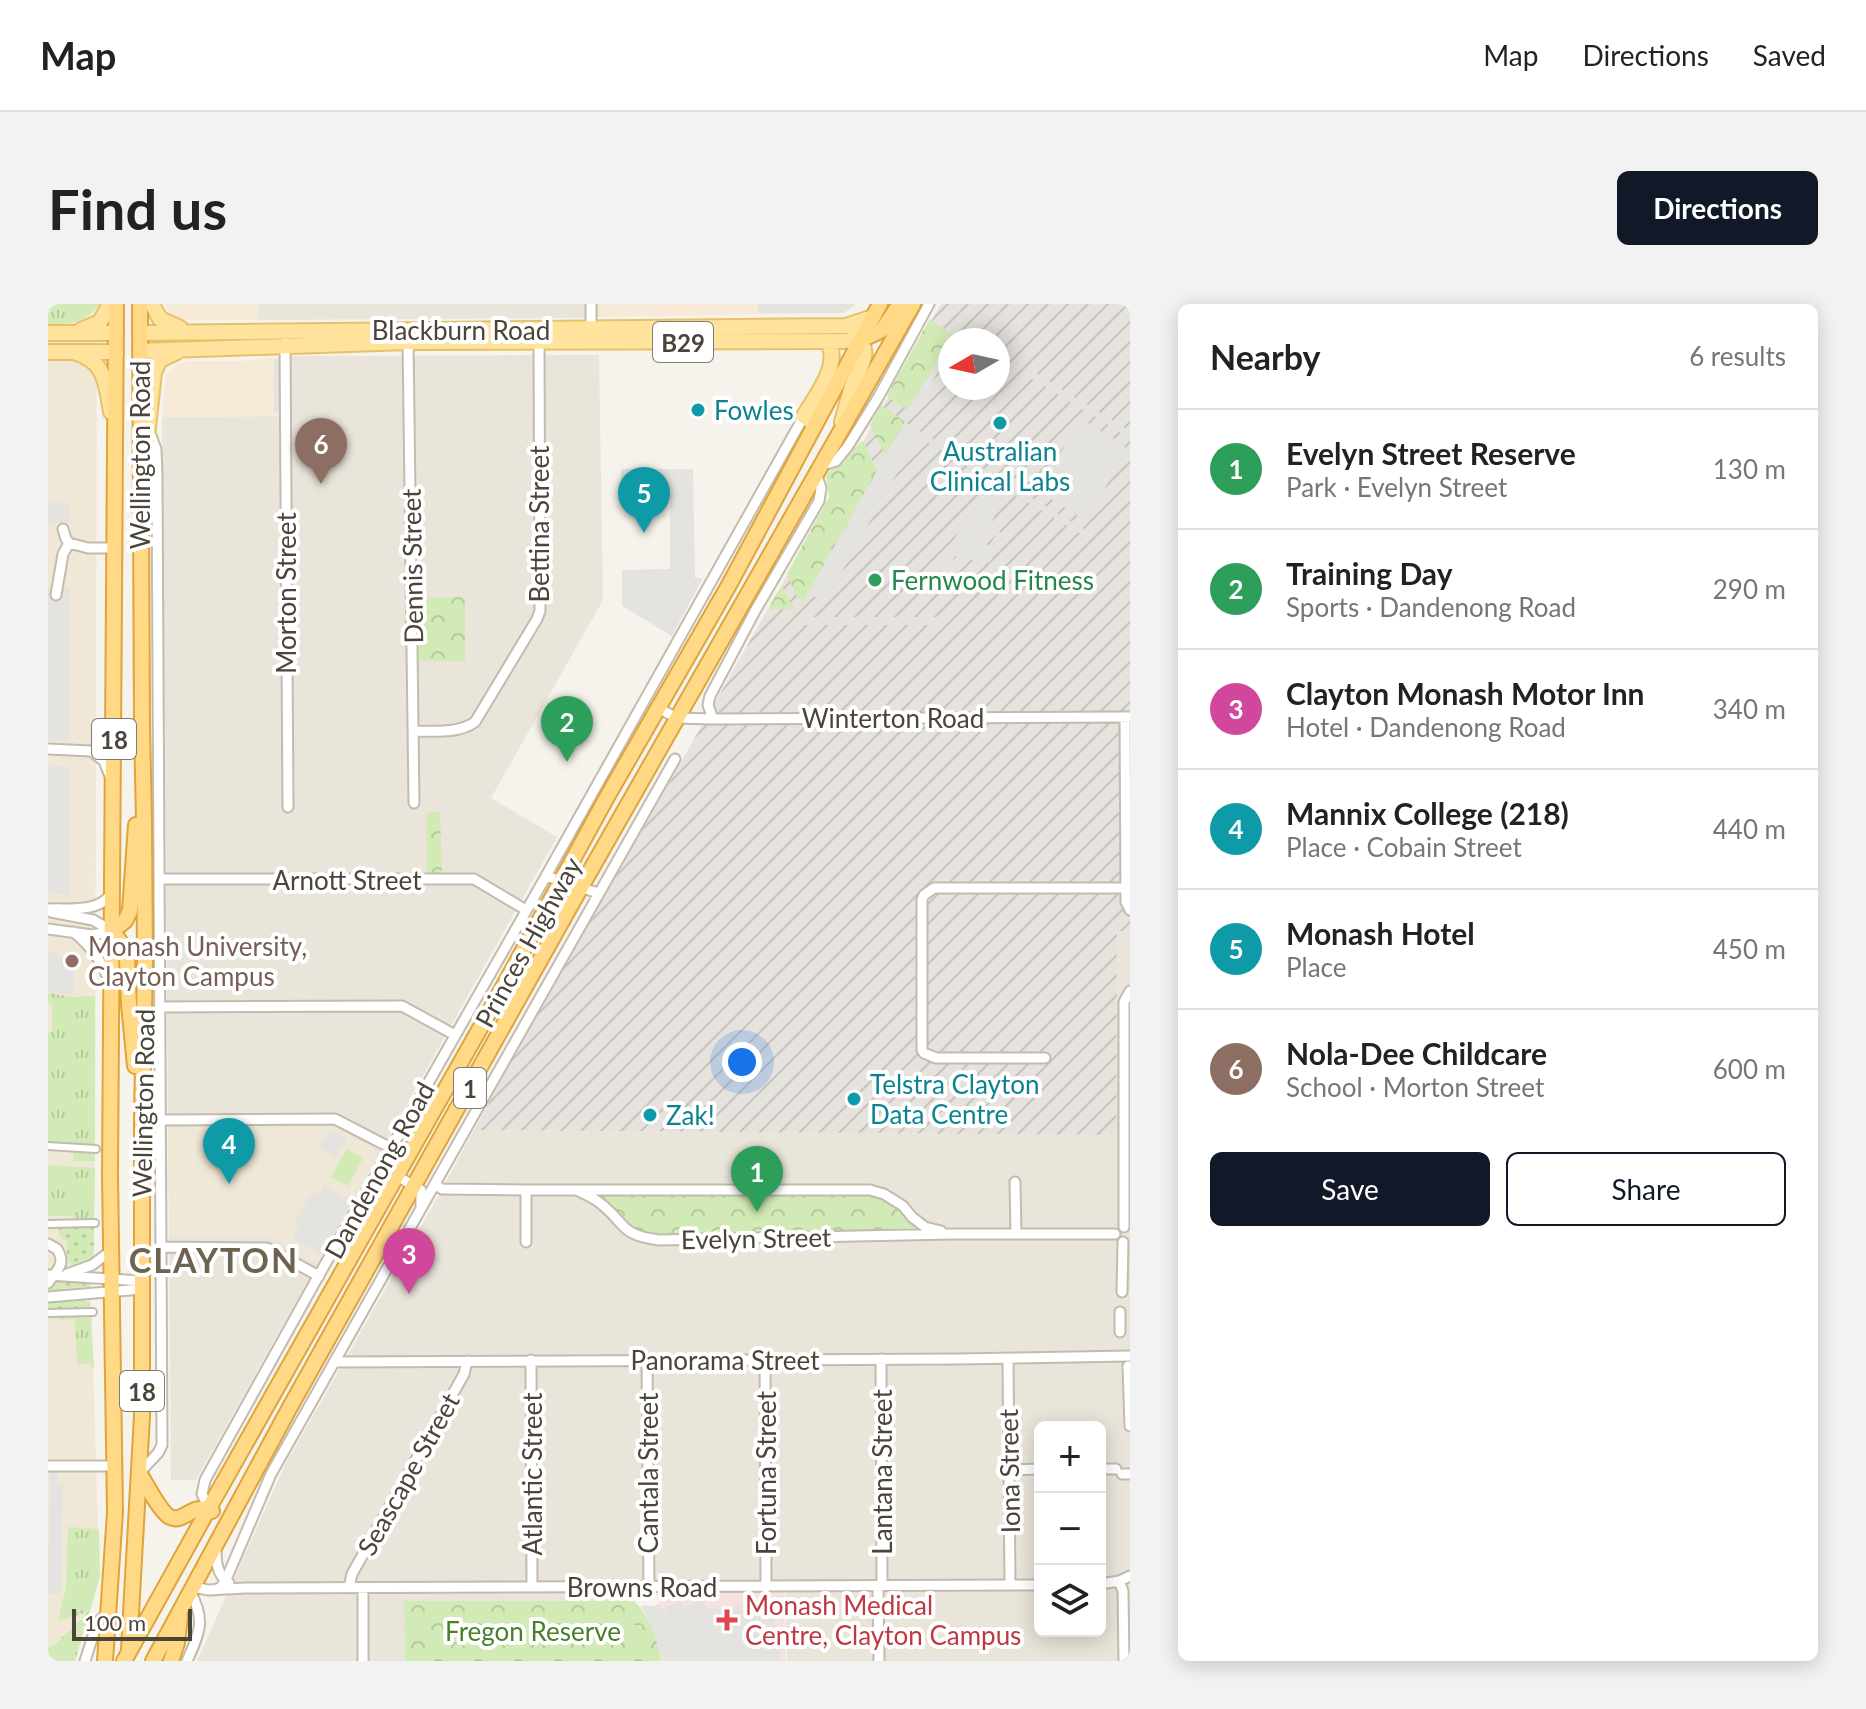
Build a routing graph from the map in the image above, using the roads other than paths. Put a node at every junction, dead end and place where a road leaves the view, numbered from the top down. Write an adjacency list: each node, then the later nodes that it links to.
1 (113, 304): 10 (main road); 11 (highway, Wellington Road / 18)
2 (591, 304): 14 (street)
3 (900, 304): 17 (highway)
4 (913, 304): 28 (highway, Princes Highway / 1)
5 (929, 304): 29 (street, Princes Highway)
6 (144, 305): 12 (highway, Wellington Road / 18); 13 (main road)
7 (877, 310): 8 (main road, Blackburn Road / B29); 17 (highway, Princes Highway / 1)
8 (846, 326): 14 (main road, Blackburn Road / B29); 17 (main road)
9 (48, 333): 10 (main road, Blackburn Road / B29)
10 (73, 333): 11 (main road, Blackburn Road / B29)
11 (116, 333): 12 (highway, Blackburn Road / B29); 24 (highway, Wellington Road / 18)
12 (140, 333): 13 (main road, Blackburn Road / B29); 21 (highway, Wellington Road / 18)
13 (193, 333): 16 (main road, Blackburn Road / B29)
14 (591, 335): 15 (main road, Blackburn Road / B29); 18 (main road, Blackburn Road / B29); 19 (main road, Blackburn Road / B29)
15 (408, 336): 16 (main road, Blackburn Road / B29); 19 (main road, Blackburn Road / B29); 46 (street, Dennis Street)
16 (285, 338): 20 (main road, Blackburn Road / B29); 56 (street, Morton Street)
17 (861, 340): 18 (main road, Blackburn Road / B29); 27 (highway, Princes Highway / 1); 28 (main road)
18 (828, 341): 27 (main road)
19 (539, 342): 46 (street, Bettina Street)
20 (181, 350): 21 (main road, Blackburn Road / B29); 26 (main road)
21 (140, 351): 24 (highway, Blackburn Road / B29); 26 (highway, Wellington Road / 18)
22 (48, 352): 23 (main road, Blackburn Road / B29)
23 (74, 352): 24 (main road, Blackburn Road / B29); 25 (main road)
24 (116, 352): 25 (highway, Wellington Road / 18)
25 (113, 411): 26 (highway); 34 (highway, Wellington Road / 18)
26 (145, 418): 45 (highway, Wellington Road / 18); 55 (street)
27 (809, 420): 35 (street, Dandenong Road); 36 (highway, Princes Highway / 1)
28 (840, 429): 29 (highway, Princes Highway / 1)
29 (818, 469): 31 (street, Princes Highway); 32 (highway, Princes Highway / 1)
30 (63, 529): 33 (street)
31 (803, 530): 32 (street); 39 (street, Princes Highway)
32 (777, 542): 38 (highway, Princes Highway / 1)
33 (69, 543): 34 (street); 37 (street)
34 (115, 548): 47 (highway, Wellington Road / 18)
35 (714, 575): 36 (street); 58 (street, Dandenong Road)
36 (729, 585): 38 (street); 41 (highway, Princes Highway / 1)
37 (56, 595)
38 (746, 596): 40 (highway, Princes Highway / 1)
39 (755, 611): 40 (street); 44 (street, Princes Highway)
40 (734, 618): 43 (highway, Princes Highway / 1)
41 (658, 708): 43 (street, Winterton Road); 60 (highway, Princes Highway / 1)
42 (1128, 717): 44 (street, Winterton Road); 63 (street)
43 (677, 718): 44 (street, Winterton Road); 51 (highway, Princes Highway / 1)
44 (713, 719)
45 (142, 725): 57 (highway, Wellington Road / 18); 69 (highway)
46 (414, 731): 53 (street, Dennis Street)
47 (114, 734): 49 (street); 52 (highway, Wellington Road / 18)
48 (48, 749): 49 (street)
49 (91, 751): 52 (street)
50 (675, 759): 54 (street)
51 (646, 776): 54 (street); 61 (highway, Princes Highway / 1)
52 (113, 788): 62 (highway, Wellington Road / 18)
53 (414, 803)
54 (649, 804): 64 (street)
55 (159, 805): 57 (street); 59 (street)
56 (288, 807)
57 (144, 822): 71 (highway, Wellington Road / 18)
58 (546, 876): 60 (street); 66 (street, Dandenong Road)
59 (160, 879): 66 (street, Arnott Street); 74 (street)
60 (562, 881): 61 (street); 85 (highway, Princes Highway / 1)
61 (581, 887): 64 (street); 77 (highway, Princes Highway / 1)
62 (113, 888): 65 (street); 69 (highway, Wellington Road / 18)
63 (1126, 888): 67 (street); 76 (street)
64 (598, 893): 81 (street)
65 (48, 910): 69 (street)
66 (526, 910): 75 (street, Dandenong Road)
67 (1130, 910)
68 (48, 929): 70 (street)
69 (112, 931): 70 (street); 72 (highway, Wellington Road / 18); 79 (highway)
70 (74, 932): 72 (street)
71 (145, 962): 74 (street); 79 (highway, Wellington Road / 18)
72 (113, 988): 100 (highway, Wellington Road / 18)
73 (1128, 993): 78 (street)
74 (161, 1002): 75 (street); 80 (street)
75 (455, 1035): 83 (street, Dandenong Road)
76 (1045, 1058)
77 (457, 1111): 81 (street, Dandenong Road); 87 (highway, Princes Highway / 1)
78 (1127, 1113): 96 (street)
79 (142, 1115): 104 (highway, Wellington Road / 18)
80 (161, 1120): 83 (street); 99 (street)
81 (462, 1137): 88 (street)
82 (48, 1146): 84 (street)
83 (391, 1148): 101 (street, Dandenong Road)
84 (96, 1149)
85 (397, 1176): 87 (street, Dandenong Road); 127 (highway, Princes Highway / 1)
86 (1015, 1182): 95 (street)
87 (415, 1185): 91 (street, Dandenong Road); 120 (highway, Princes Highway / 1)
88 (436, 1185): 89 (street, Evelyn Street); 91 (street)
89 (526, 1190): 90 (street, Evelyn Street); 97 (street)
90 (577, 1190): 94 (street, Evelyn Street); 94 (street, Evelyn Street)
91 (420, 1212): 118 (street)
92 (95, 1223): 93 (street)
93 (48, 1224)
94 (952, 1234): 95 (street, Evelyn Street)
95 (1016, 1234): 96 (street, Evelyn Street)
96 (1124, 1235): 105 (street)
97 (526, 1242)
98 (48, 1244): 102 (street)
99 (161, 1247): 101 (street); 126 (street)
100 (111, 1251): 102 (street); 103 (highway, Wellington Road / 18)
101 (319, 1276): 127 (street, Dandenong Road)
102 (53, 1277): 103 (street)
103 (110, 1285): 104 (street); 106 (street); 123 (highway, Wellington Road / 18)
104 (142, 1285): 126 (highway, Wellington Road / 18)
105 (1122, 1292)
106 (48, 1297)
107 (93, 1312): 108 (street)
108 (48, 1313)
109 (1123, 1317): 110 (street)
110 (1120, 1332)
111 (1008, 1358): 112 (street, Panorama Street); 117 (street, Panorama Street); 125 (street, Iona Street)
112 (881, 1359): 115 (street, Panorama Street); 136 (street, Lantana Street)
113 (531, 1360): 114 (street, Panorama Street); 116 (street, Panorama Street); 138 (street, Atlantic Street)
114 (647, 1360): 115 (street, Panorama Street); 139 (street, Cantala Street)
115 (765, 1360): 140 (street, Fortuna Street)
116 (467, 1361): 118 (street, Panorama Street); 137 (street, Seascape Street)
117 (1129, 1361): 121 (street)
118 (334, 1362): 119 (street)
119 (314, 1397): 120 (street); 131 (street)
120 (290, 1407): 128 (highway, Princes Highway / 1)
121 (1130, 1426)
122 (48, 1466): 123 (street)
123 (114, 1466): 145 (highway, Wellington Road / 18)
124 (1034, 1469): 125 (street)
125 (1009, 1470): 134 (street, Iona Street)
126 (140, 1473): 127 (highway); 148 (highway, Wellington Road / 18)
127 (209, 1508): 128 (highway); 148 (highway, Princes Highway / 1)
128 (227, 1520): 129 (highway, Princes Highway / 1)
129 (216, 1543): 131 (street); 143 (highway, Princes Highway / 1)
130 (1130, 1576): 132 (street)
131 (226, 1580): 141 (street, Browns Road); 144 (street)
132 (1119, 1581): 133 (street); 157 (street)
133 (1106, 1583)
134 (1010, 1585): 135 (street, Browns Road); 136 (street, Browns Road)
135 (1034, 1585)
136 (880, 1586): 140 (street, Browns Road); 156 (street, Lantana Street)
137 (349, 1587): 141 (street, Browns Road); 142 (street, Browns Road)
138 (532, 1587): 139 (street, Browns Road); 142 (street, Browns Road)
139 (649, 1587): 140 (street, Browns Road)
140 (766, 1587)
141 (245, 1588): 144 (street, Browns Road)
142 (363, 1588): 155 (street)
143 (192, 1590): 144 (street, Browns Road); 146 (highway, 1); 154 (street)
144 (214, 1590)
145 (109, 1611): 147 (highway, Wellington Road / 18); 149 (street)
146 (180, 1613): 152 (highway, 1); 153 (highway)
147 (107, 1632): 150 (highway); 151 (highway, Wellington Road / 18)
148 (127, 1658)
149 (85, 1661)
150 (98, 1661)
151 (105, 1661)
152 (153, 1661)
153 (171, 1661)
154 (187, 1661)
155 (363, 1661)
156 (879, 1661)
157 (1124, 1661)

